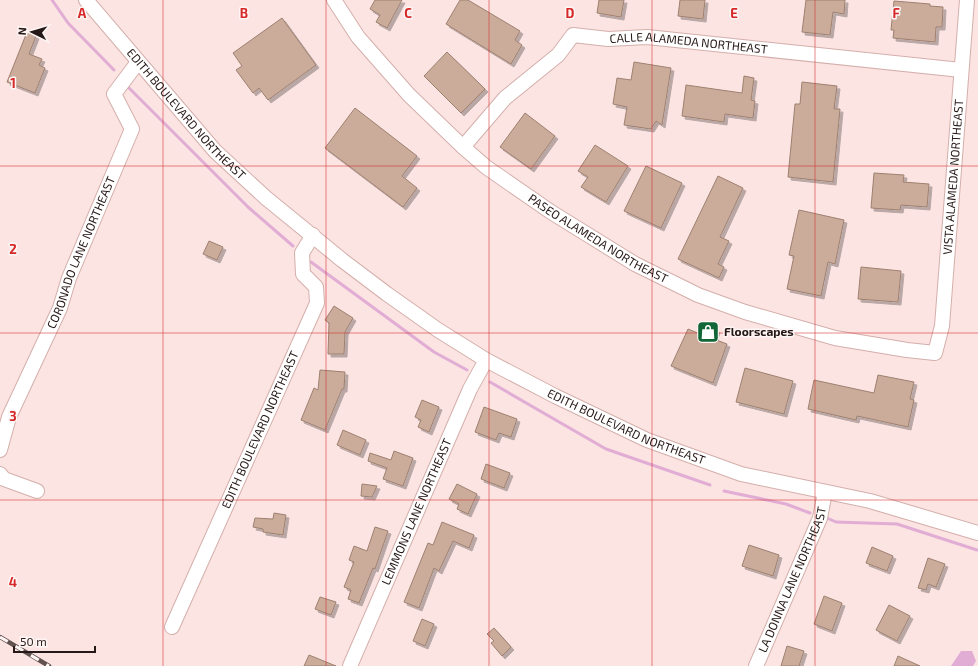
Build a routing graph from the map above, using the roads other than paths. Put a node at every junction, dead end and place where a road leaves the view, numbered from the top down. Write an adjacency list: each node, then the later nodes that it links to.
1 (86, 0): 4 (street, EDITH BOULEVARD NORTHEAST)
2 (334, 0): 6 (street, PASEO ALAMEDA NORTHEAST)
3 (967, 0): 5 (street, VISTA ALAMEDA NORTHEAST)
4 (138, 62): 7 (street, EDITH BOULEVARD NORTHEAST); 10 (street, CORONADO LANE NORTHEAST)
5 (961, 70): 6 (street, CALLE ALAMEDA NORTHEAST); 8 (street, VISTA ALAMEDA NORTHEAST)
6 (463, 147): 8 (street, PASEO ALAMEDA NORTHEAST)
7 (313, 235): 9 (street, EDITH BOULEVARD NORTHEAST); 15 (street, EDITH BOULEVARD NORTHEAST)
8 (935, 353)
9 (486, 360): 13 (street, EDITH BOULEVARD NORTHEAST); 16 (street, LEMMONS LANE NORTHEAST)
10 (0, 450)
11 (0, 474): 12 (street)
12 (37, 491)
13 (825, 492): 14 (street, EDITH BOULEVARD NORTHEAST); 17 (street, LA DONNA LANE NORTHEAST)
14 (978, 533)
15 (172, 627)
16 (350, 666)
17 (756, 666)

